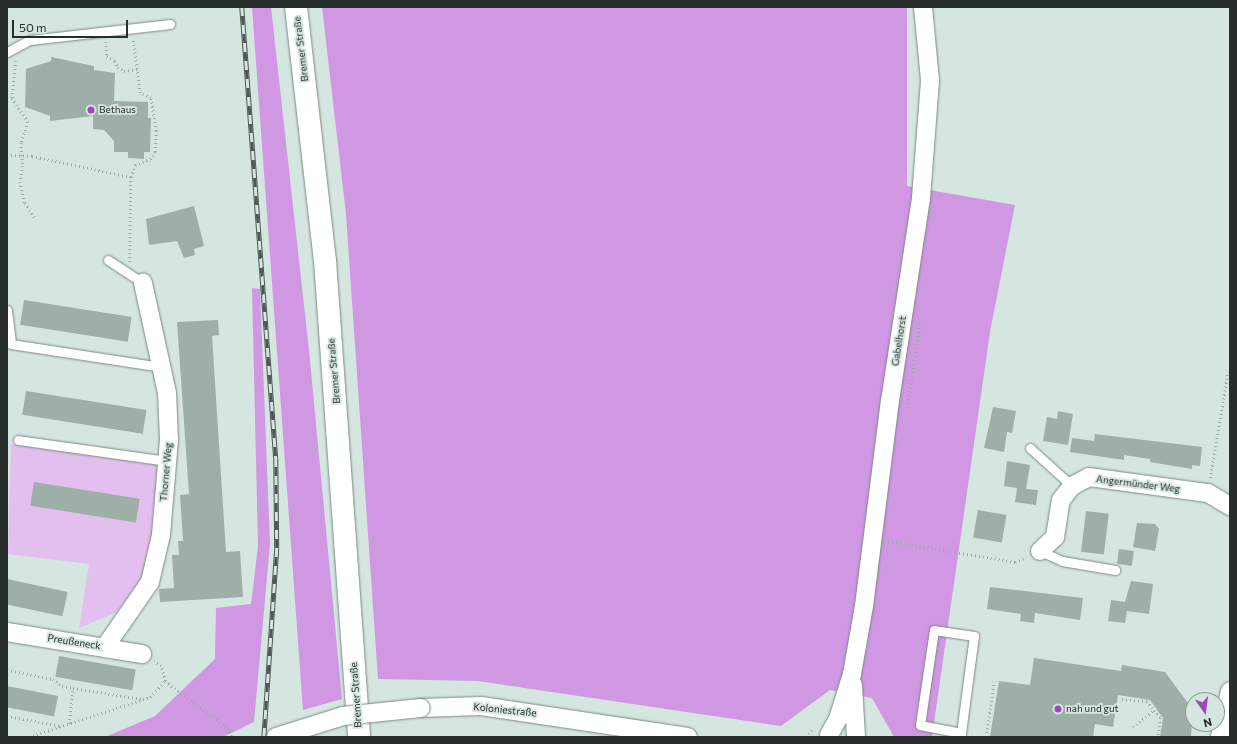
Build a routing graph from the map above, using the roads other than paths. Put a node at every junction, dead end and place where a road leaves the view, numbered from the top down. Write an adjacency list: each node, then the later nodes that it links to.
1 (296, 7): 24 (main road, Bremer Straße)
2 (923, 7): 19 (street, Gabelhorst)
3 (170, 24): 4 (lane)
4 (9, 56)
5 (108, 260): 6 (lane)
6 (136, 280): 8 (street, Thorner Weg)
7 (7, 310): 8 (lane)
8 (162, 367): 11 (street, Thorner Weg)
9 (18, 440): 11 (lane)
10 (1030, 448): 12 (lane)
11 (167, 461): 17 (street, Thorner Weg)
12 (1072, 486): 13 (street, Angermünder Weg); 14 (street, Angermünder Weg)
13 (1230, 506)
14 (1040, 551): 15 (lane)
15 (1115, 570)
16 (7, 632): 17 (street, Preußeneck)
17 (105, 647): 18 (street, Preußeneck)
18 (142, 654)
19 (852, 674): 22 (street, Gabelhorst); 27 (street, Gabelhorst)
20 (1230, 691): 28 (street)
21 (960, 735): 21 (lane)
22 (828, 736): 26 (street)
23 (276, 737): 25 (street, Koloniestraße, bridge)
24 (359, 737)
25 (688, 737)
26 (852, 737)
27 (856, 737)
28 (1220, 737)

